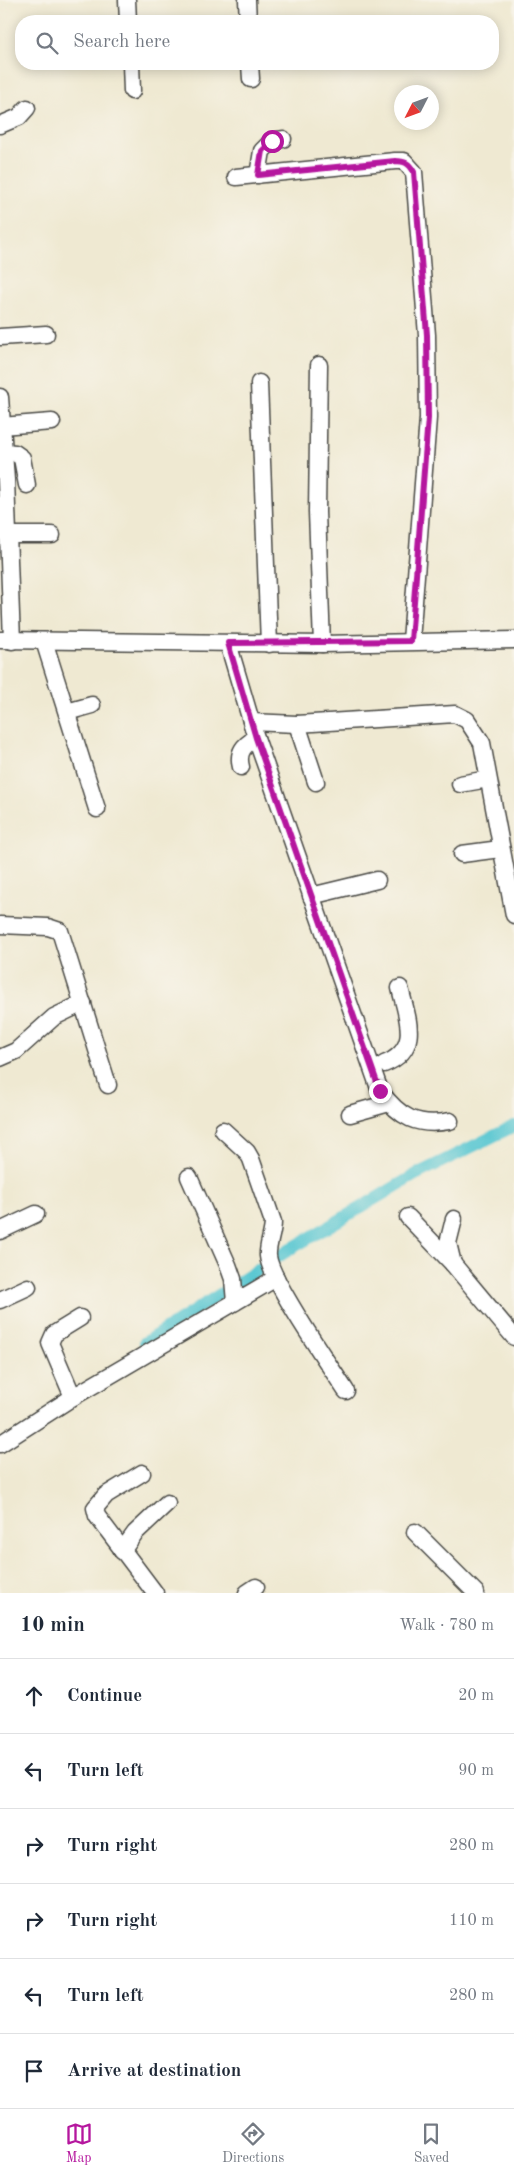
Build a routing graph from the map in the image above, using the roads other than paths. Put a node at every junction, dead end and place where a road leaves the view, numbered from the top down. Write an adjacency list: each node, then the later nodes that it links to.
1 (127, 0): 4 (street)
2 (134, 0): 5 (street)
3 (247, 0): 6 (street)
4 (128, 15)
5 (135, 15)
6 (248, 15)
7 (131, 70): 8 (street)
8 (132, 91)
9 (27, 108): 10 (street)
10 (0, 125)
11 (283, 140): 12 (street)
12 (258, 175): 13 (street); 29 (street)
13 (236, 177)
14 (46, 334): 15 (street)
15 (0, 337)
16 (319, 365): 32 (street)
17 (259, 383): 31 (street)
18 (0, 397): 20 (street)
19 (52, 422): 20 (street)
20 (1, 426): 21 (street)
21 (4, 452): 22 (street); 23 (street)
22 (3, 480): 24 (street)
23 (27, 485)
24 (4, 531): 25 (street); 26 (street)
25 (52, 535)
26 (6, 640): 28 (street)
27 (514, 640): 29 (street)
28 (44, 641): 30 (street); 34 (street)
29 (411, 641): 32 (street)
30 (228, 643): 31 (street); 36 (street)
31 (269, 644): 32 (street)
32 (322, 644)
33 (92, 705): 34 (street)
34 (67, 712): 41 (street)
35 (298, 724): 36 (street); 38 (street); 39 (street)
36 (254, 730): 37 (street); 45 (street)
37 (241, 767)
38 (488, 779): 40 (street); 42 (street)
39 (316, 782)
40 (460, 784)
41 (97, 808)
42 (500, 849): 43 (street); 46 (street)
43 (462, 854)
44 (377, 880): 45 (street)
45 (311, 896): 51 (street)
46 (514, 915)
47 (0, 925): 49 (street)
48 (400, 988): 51 (street)
49 (83, 1003): 50 (street); 52 (street)
50 (0, 1058)
51 (378, 1065): 53 (street)
52 (108, 1085)
53 (389, 1103): 54 (street); 55 (street)
54 (350, 1114)
55 (450, 1121)
56 (223, 1130): 63 (street)
57 (189, 1177): 65 (street)
58 (36, 1214): 61 (street)
59 (408, 1217): 62 (street)
60 (454, 1219): 62 (street)
61 (1, 1227)
62 (453, 1264): 67 (street)
63 (272, 1268): 65 (street); 70 (street)
64 (28, 1287): 66 (street)
65 (235, 1299): 71 (street)
66 (0, 1300)
67 (508, 1317): 69 (street)
68 (80, 1318): 71 (street)
69 (514, 1337)
70 (346, 1391)
71 (74, 1397): 72 (street)
72 (0, 1444)
73 (142, 1472): 76 (street)
74 (167, 1503): 76 (street)
75 (415, 1532): 78 (street)
76 (122, 1551): 77 (street)
77 (155, 1593)
78 (476, 1593)

